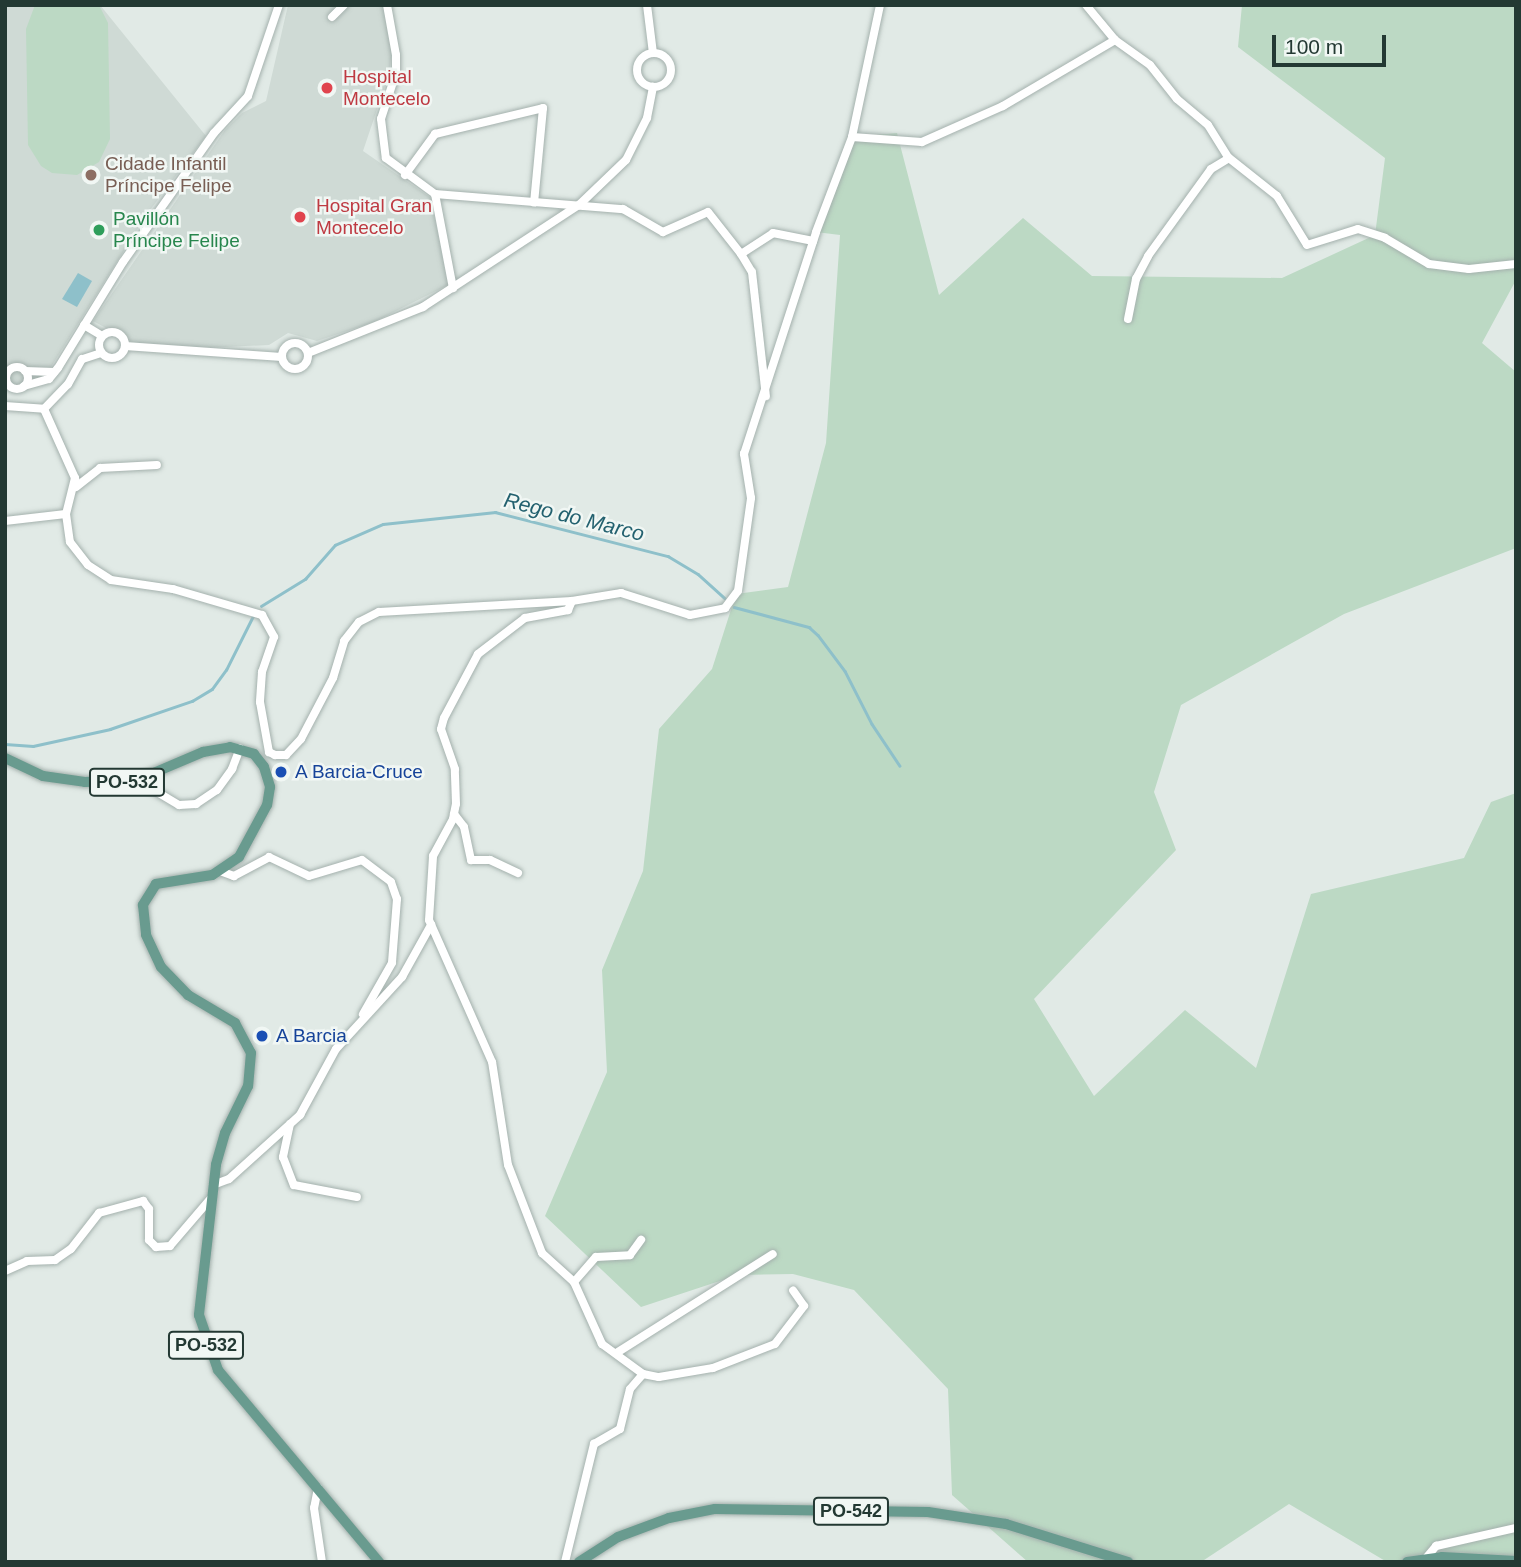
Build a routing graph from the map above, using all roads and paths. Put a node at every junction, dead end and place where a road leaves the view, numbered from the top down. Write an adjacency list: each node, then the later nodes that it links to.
1 (279, 5): 22 (street)
2 (344, 5): 7 (street)
3 (387, 5): 13 (street)
4 (647, 5): 9 (street)
5 (880, 5): 11 (street)
6 (1086, 5): 8 (street)
7 (332, 17)
8 (1115, 40): 11 (street); 12 (street)
9 (653, 53): 10 (street); 10 (street)
10 (653, 87): 16 (street)
11 (852, 136): 17 (street)
12 (1229, 158): 19 (street); 21 (street)
13 (405, 175): 14 (street); 15 (street)
14 (435, 194): 15 (street); 20 (street)
15 (534, 202): 16 (street)
16 (579, 205): 18 (street); 20 (street)
17 (813, 241): 18 (street); 35 (street)
18 (741, 254): 35 (street)
19 (1516, 264)
20 (453, 288): 25 (street)
21 (1128, 319)
22 (84, 325): 23 (street); 28 (street)
23 (103, 336): 24 (street); 26 (street)
24 (125, 346): 26 (street); 27 (street)
25 (308, 352): 27 (street); 27 (street)
26 (96, 354): 28 (street); 30 (street)
27 (282, 357)
28 (58, 367): 29 (street); 30 (street); 32 (street)
29 (25, 371): 31 (street); 32 (street)
30 (70, 377): 37 (street)
31 (6, 379): 33 (street)
32 (24, 386): 33 (street)
33 (14, 389): 34 (street)
34 (5, 395)
35 (765, 396): 42 (street)
36 (5, 406): 37 (street)
37 (44, 409): 39 (street)
38 (157, 466): 39 (street)
39 (76, 486): 40 (street)
40 (66, 514): 41 (street); 42 (street)
41 (5, 520)
42 (572, 601): 46 (street)
43 (240, 748): 45 (main road, PO-532); 45 (street); 47 (main road)
44 (5, 758): 45 (main road, PO-532)
45 (137, 780)
46 (454, 814): 48 (street); 49 (street)
47 (220, 871): 50 (street); 52 (main road, PO-532)
48 (518, 873)
49 (431, 925): 50 (street); 58 (street)
50 (363, 1018): 51 (street)
51 (290, 1123): 52 (street); 54 (street)
52 (213, 1185): 53 (main road, PO-532)
53 (212, 1197): 57 (street); 62 (main road, PO-532)
54 (357, 1197)
55 (641, 1240): 58 (street)
56 (773, 1254): 60 (street)
57 (5, 1271)
58 (575, 1283): 60 (street)
59 (793, 1290): 61 (street)
60 (618, 1352): 61 (street)
61 (643, 1374): 68 (street)
62 (318, 1488): 66 (street); 67 (main road, PO-532)
63 (1516, 1528): 64 (street)
64 (1426, 1558): 65 (main road); 71 (main road)
65 (1516, 1561)
66 (322, 1562)
67 (379, 1562)
68 (565, 1562)
69 (579, 1562): 70 (main road, PO-542)
70 (1128, 1562)
71 (1407, 1562)

